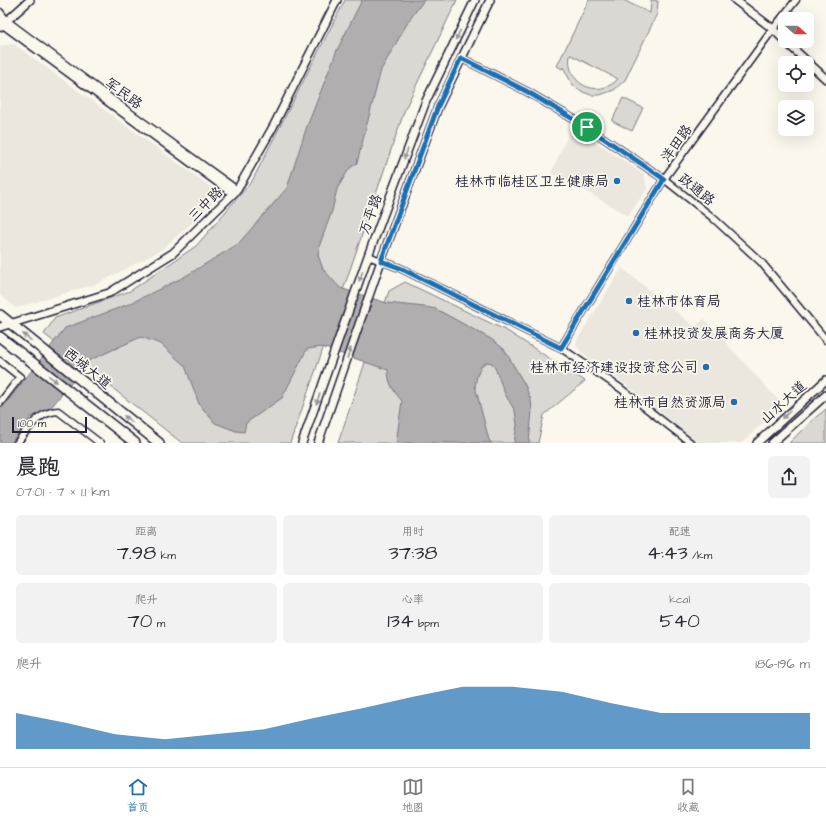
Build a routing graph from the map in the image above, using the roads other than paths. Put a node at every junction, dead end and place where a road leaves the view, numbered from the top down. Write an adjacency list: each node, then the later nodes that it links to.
1 (30, 0): 8 (main road)
2 (337, 0): 15 (main road, 三中路)
3 (475, 0): 16 (main road, 万平路, one-way to 16)
4 (490, 0): 12 (main road, 万平路)
5 (735, 0): 9 (main road)
6 (796, 0): 9 (street, 洋田路)
7 (0, 12): 8 (street, 军民路)
8 (3, 23): 15 (street, 军民路)
9 (773, 29): 10 (main road); 14 (street, 洋田路)
10 (778, 34)
11 (793, 48): 13 (main road)
12 (461, 58): 14 (street, 政通路); 17 (main road, 万平路)
13 (826, 79)
14 (664, 179): 22 (street, 政通路); 23 (street, 洋田路)
15 (235, 192): 19 (main road, 三中路)
16 (368, 256): 17 (street); 32 (main road, 万平路, one-way to 32)
17 (381, 261): 23 (street); 33 (main road, 万平路, one-way to 17)
18 (0, 315): 19 (highway, 西城大道)
19 (10, 323): 20 (main road, 三中路); 31 (highway, 西城大道, one-way to 19)
20 (0, 327)
21 (0, 338): 30 (highway, one-way to 30)
22 (826, 340)
23 (561, 348): 34 (street)
24 (0, 361): 27 (street)
25 (826, 380): 35 (main road, 山水大道, one-way to 35)
26 (826, 395): 36 (main road, 山水大道)
27 (0, 403)
28 (17, 443): 29 (street)
29 (100, 443)
30 (135, 443)
31 (159, 443)
32 (302, 443)
33 (318, 443)
34 (691, 443)
35 (757, 443)
36 (772, 443)

